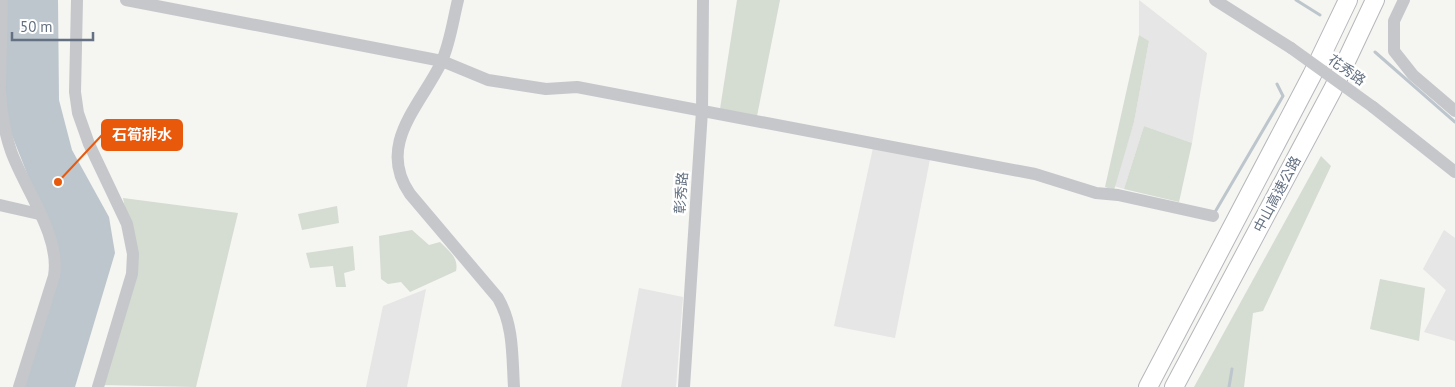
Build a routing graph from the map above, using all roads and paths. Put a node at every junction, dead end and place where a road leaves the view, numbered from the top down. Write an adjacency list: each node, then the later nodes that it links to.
1 (2, 0): 11 (street)
2 (77, 0): 20 (street)
3 (126, 0): 10 (street)
4 (458, 0): 10 (street)
5 (703, 0): 13 (street, 彰秀路)
6 (1215, 0): 15 (street, 花秀路, bridge)
7 (1348, 0): 23 (highway, 中山高速公路)
8 (1375, 0): 24 (highway, 中山高速公路)
9 (1404, 0): 14 (street)
10 (442, 62): 13 (street); 21 (street)
11 (0, 85)
12 (0, 90): 17 (street)
13 (702, 111): 18 (street); 22 (street, 彰秀路)
14 (1455, 111)
15 (1455, 172)
16 (0, 205): 17 (street)
17 (39, 214): 19 (street)
18 (1213, 216)
19 (19, 387)
20 (98, 387)
21 (514, 387)
22 (684, 387)
23 (1148, 387)
24 (1174, 387)

